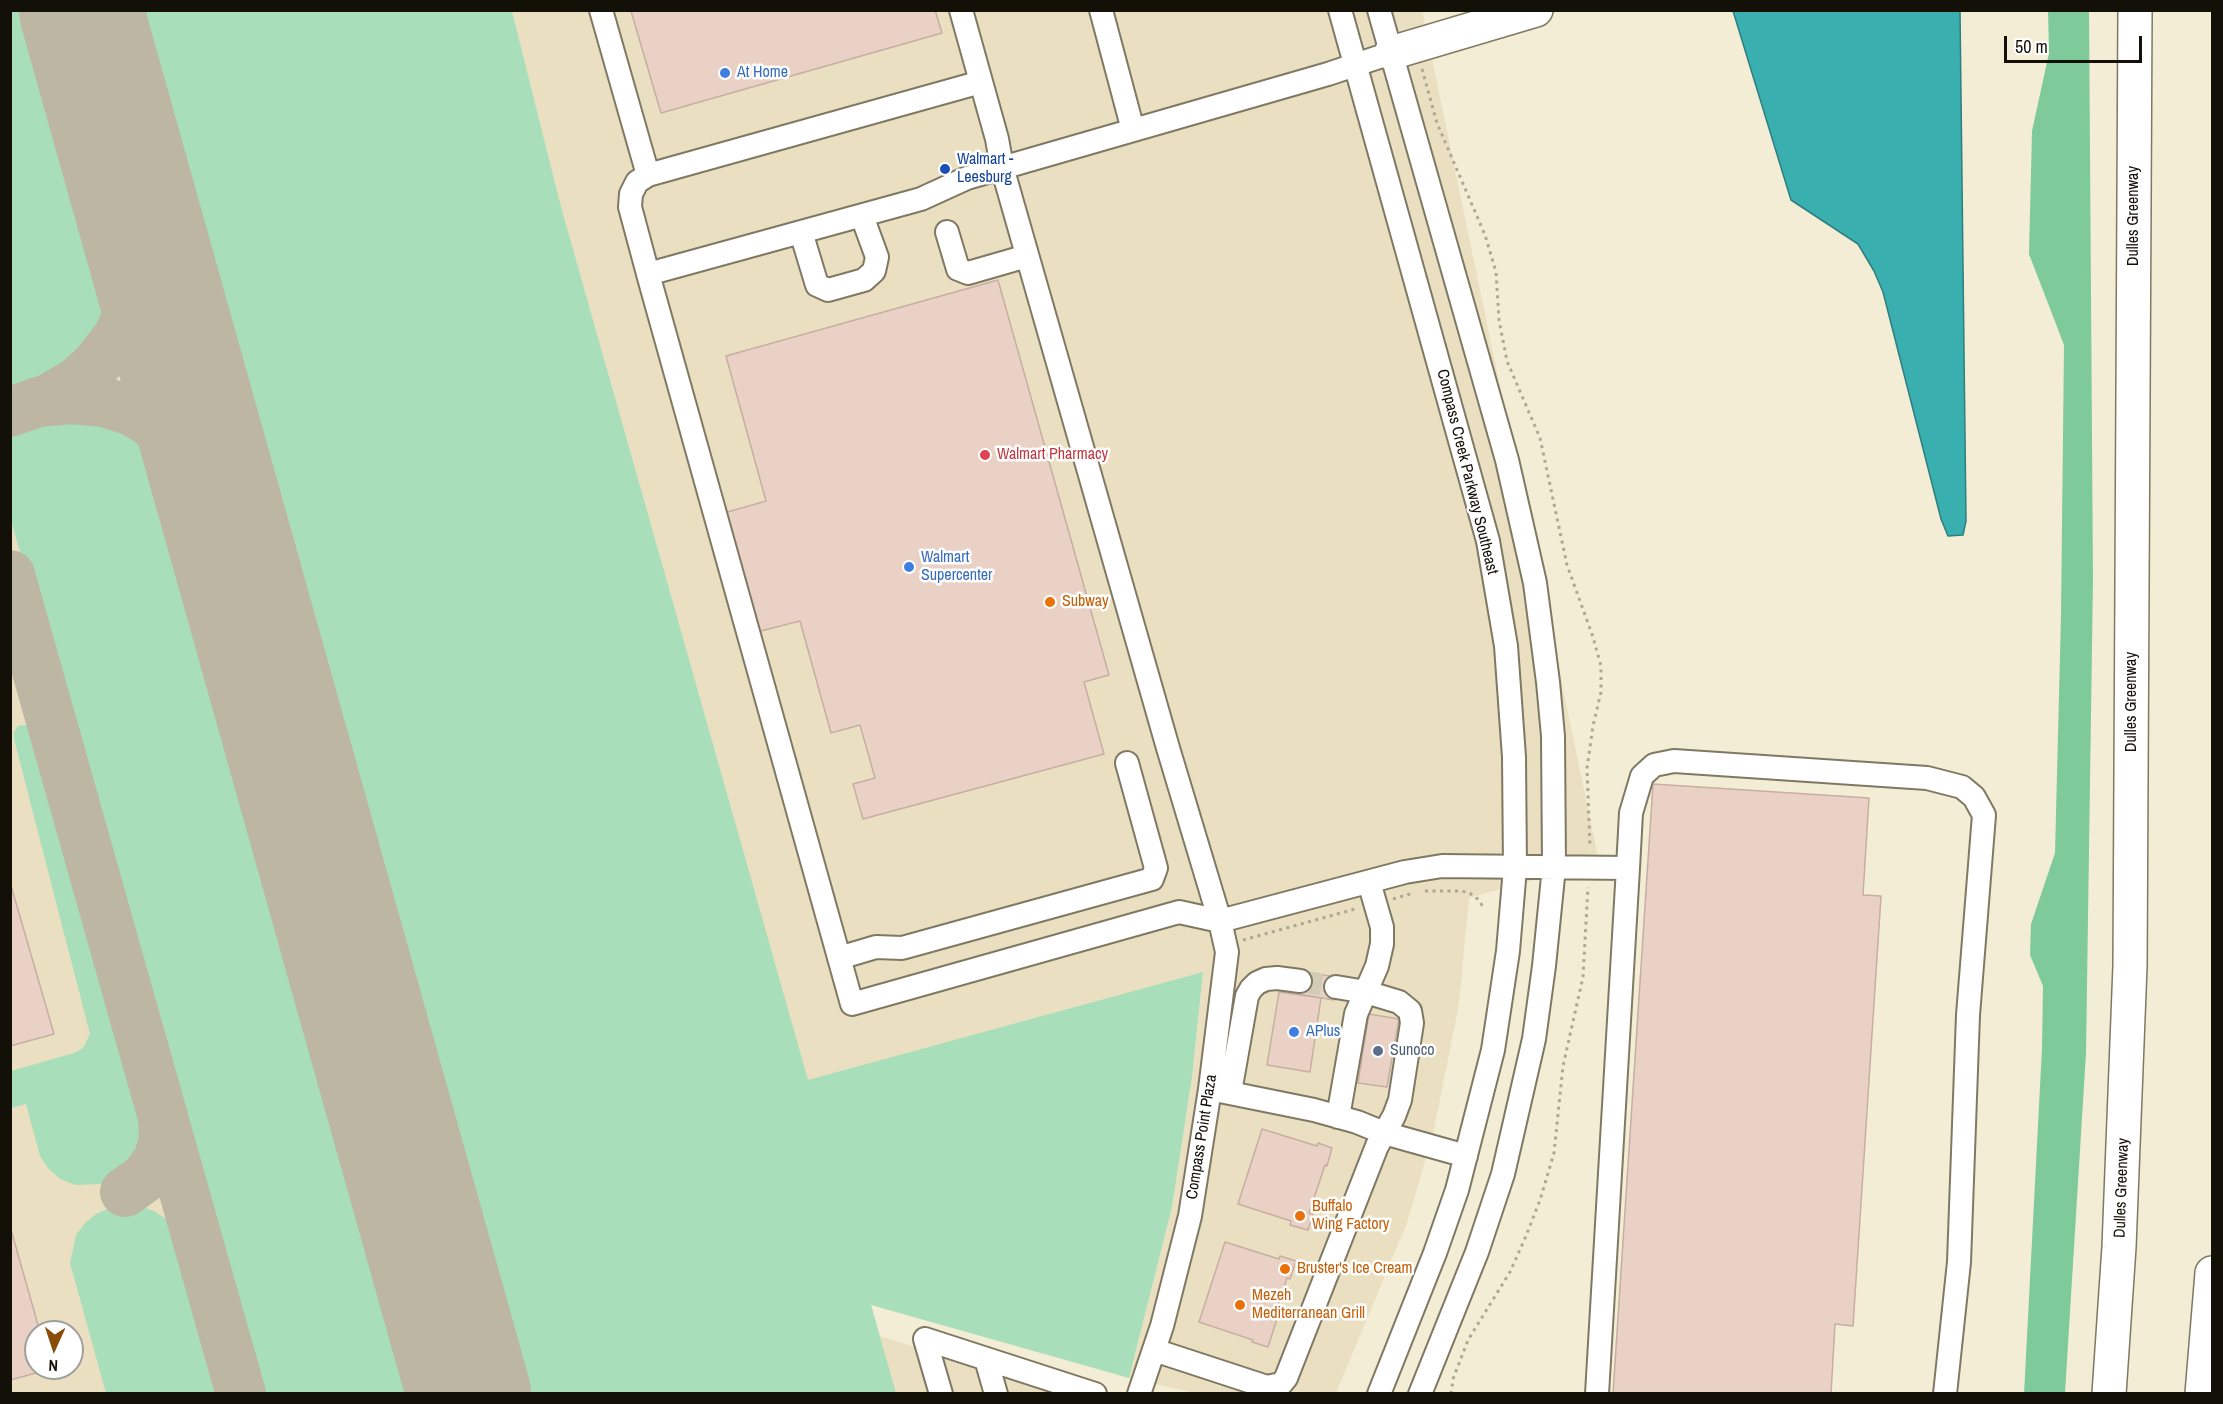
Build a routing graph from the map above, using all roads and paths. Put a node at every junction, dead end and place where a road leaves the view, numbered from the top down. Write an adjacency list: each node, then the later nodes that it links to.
1 (601, 10): 13 (street)
2 (961, 10): 10 (street, Compass Point Plaza)
3 (1101, 10): 11 (street)
4 (1340, 10): 9 (street, Compass Creek Parkway Southeast)
5 (1379, 10): 8 (street)
6 (1536, 10): 8 (highway)
7 (2135, 10): 48 (highway, Dulles Greenway)
8 (1391, 54): 9 (street); 19 (street)
9 (1355, 66): 11 (street); 20 (street, Compass Creek Parkway Southeast)
10 (981, 82): 12 (street, Compass Point Plaza); 13 (street)
11 (1133, 129): 12 (street)
12 (1002, 167): 14 (street); 17 (street, Compass Point Plaza)
13 (648, 175): 18 (street)
14 (862, 216): 15 (street); 15 (street)
15 (801, 232): 18 (street)
16 (947, 232): 17 (street)
17 (1027, 256): 27 (street, Compass Point Plaza)
18 (648, 274): 29 (street)
19 (1507, 460): 20 (street); 22 (street)
20 (1469, 470): 23 (street, Compass Creek Parkway Southeast)
21 (1127, 764): 29 (street)
22 (1554, 867): 23 (street); 24 (street); 45 (street)
23 (1515, 868): 25 (street); 36 (street, Compass Creek Parkway Southeast)
24 (1628, 868): 46 (street); 47 (street)
25 (1373, 892): 26 (path); 27 (street); 28 (path); 32 (street)
26 (1482, 907)
27 (1220, 921): 28 (street, Compass Point Plaza); 29 (street)
28 (1226, 943): 33 (street, Compass Point Plaza)
29 (839, 958)
30 (1300, 981): 33 (street)
31 (1336, 987): 32 (street)
32 (1366, 992): 34 (street); 35 (street)
33 (1220, 1090): 34 (street); 38 (street, Compass Point Plaza)
34 (1338, 1117): 35 (street)
35 (1384, 1133): 36 (street); 38 (street)
36 (1466, 1156): 44 (street, Compass Creek Parkway Southeast)
37 (2212, 1273): 49 (highway)
38 (1154, 1350): 43 (street, Compass Point Plaza)
39 (986, 1359): 40 (street); 41 (street); 42 (street)
40 (941, 1394)
41 (996, 1394)
42 (1095, 1394)
43 (1139, 1394)
44 (1378, 1394)
45 (1420, 1394)
46 (1597, 1394)
47 (1945, 1394)
48 (2109, 1394)
49 (2202, 1394)

